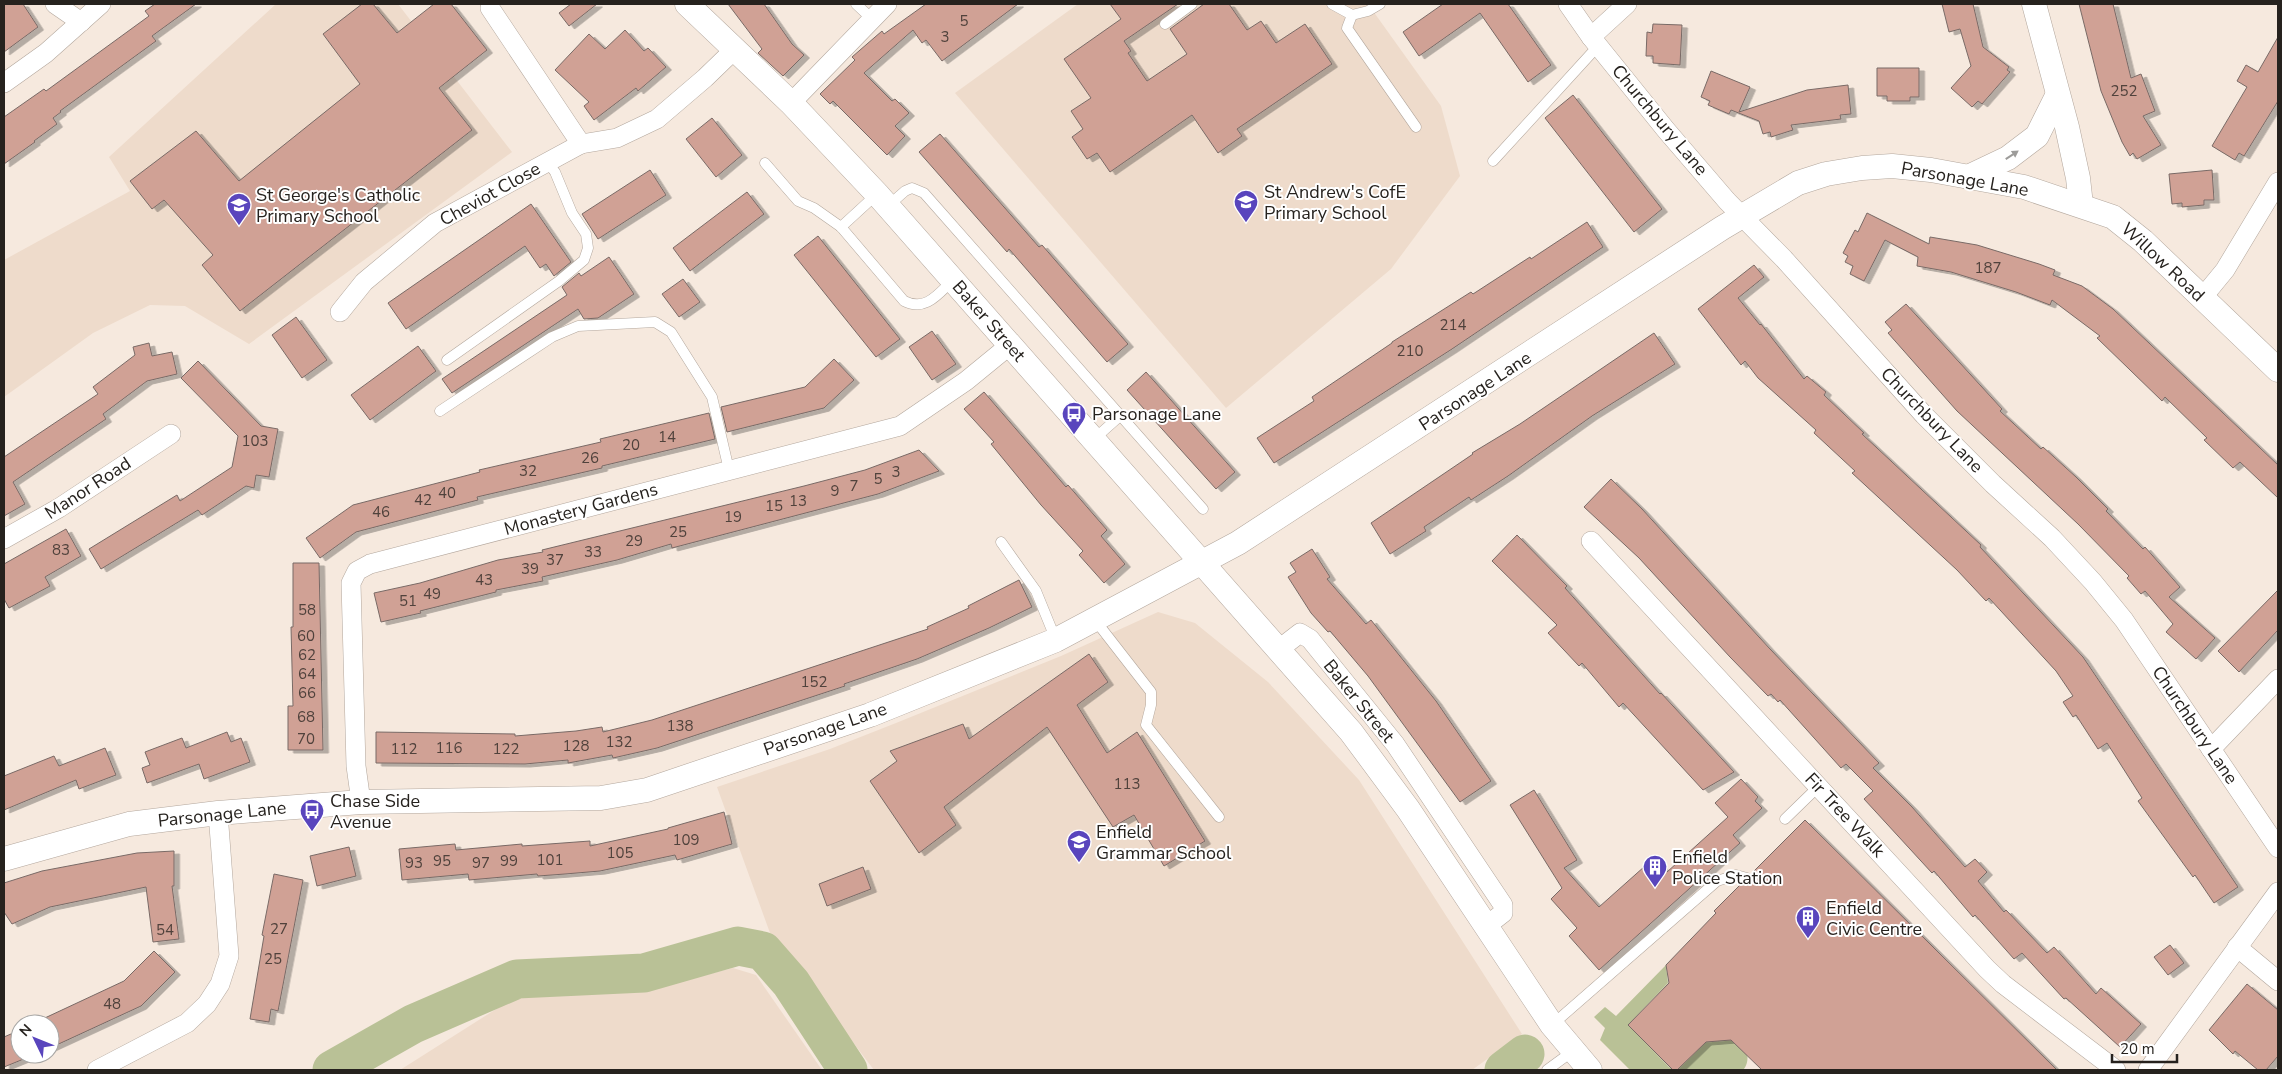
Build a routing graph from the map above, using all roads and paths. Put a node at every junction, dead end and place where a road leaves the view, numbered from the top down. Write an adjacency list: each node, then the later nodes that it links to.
1 (54, 4): 15 (street)
2 (101, 4): 15 (street)
3 (687, 4): 18 (street, Baker Street)
4 (856, 4): 14 (lane)
5 (887, 4): 14 (street)
6 (1192, 4): 16 (lane)
7 (1332, 4): 13 (lane)
8 (1380, 4): 13 (lane)
9 (1568, 4): 17 (street, Churchbury Lane)
10 (1627, 4): 17 (street)
11 (2034, 4): 20 (street)
12 (490, 8): 23 (street)
13 (1352, 14): 22 (lane)
14 (872, 19): 21 (street)
15 (81, 22): 19 (street)
16 (1165, 24)
17 (1595, 41): 24 (lane); 31 (street, Churchbury Lane)
18 (734, 49): 21 (street, Baker Street); 23 (street, Cheviot Close)
19 (4, 83)
20 (2057, 96): 27 (street, one-way to 20); 30 (street)
21 (791, 103): 29 (street, Baker Street)
22 (1416, 127)
23 (581, 144): 25 (street, Cheviot Close)
24 (1492, 161)
25 (547, 162): 35 (street, Cheviot Close); 37 (lane)
26 (765, 163): 32 (lane)
27 (1968, 177): 30 (street, Parsonage Lane); 31 (street, Parsonage Lane)
28 (2278, 182): 34 (street)
29 (882, 200): 32 (lane); 33 (street, Baker Street); 40 (lane)
30 (2080, 205): 34 (street, Willow Road)
31 (1742, 216): 48 (street, Parsonage Lane); 53 (street, Churchbury Lane)
32 (841, 227): 33 (lane)
33 (953, 280): 36 (street, Baker Street)
34 (2202, 298): 38 (street, Willow Road)
35 (340, 312)
36 (1010, 345): 42 (street, Baker Street); 43 (street, Monastery Gardens)
37 (447, 360)
38 (2278, 370)
39 (440, 411): 43 (lane)
40 (1120, 416): 42 (lane); 44 (lane)
41 (170, 434): 45 (street, Manor Road)
42 (1093, 440): 48 (street, Baker Street)
43 (729, 470): 56 (street, Monastery Gardens)
44 (1203, 510)
45 (4, 539)
46 (1591, 541): 54 (street, Fir Tree Walk)
47 (1001, 542): 50 (lane)
48 (1201, 563): 49 (street, Parsonage Lane); 51 (street, Baker Street)
49 (1095, 620): 50 (street, Parsonage Lane); 59 (lane)
50 (1056, 640): 56 (street, Parsonage Lane)
51 (1278, 650): 55 (street, Baker Street); 57 (street, Baker Street)
52 (2278, 679): 53 (street)
53 (2211, 749): 61 (street, Churchbury Lane)
54 (1818, 786): 60 (lane); 75 (street, Fir Tree Walk)
55 (1430, 795): 57 (street); 65 (street, Baker Street)
56 (361, 802): 58 (street, Parsonage Lane)
57 (1408, 809): 65 (street, Baker Street)
58 (218, 813): 62 (street, Parsonage Lane); 69 (street)
59 (1219, 816)
60 (1785, 819)
61 (2278, 848)
62 (4, 859)
63 (1747, 878): 68 (lane)
64 (2278, 892): 66 (street)
65 (1485, 927): 68 (street, Baker Street)
66 (2237, 947): 67 (street); 76 (street)
67 (2278, 981)
68 (1552, 1025): 70 (street, Baker Street)
69 (136, 1051): 71 (street); 72 (street)
70 (1574, 1061): 73 (lane); 74 (street, Baker Street)
71 (97, 1070)
72 (134, 1070)
73 (1547, 1070)
74 (1590, 1070)
75 (2116, 1070)
76 (2148, 1070)

